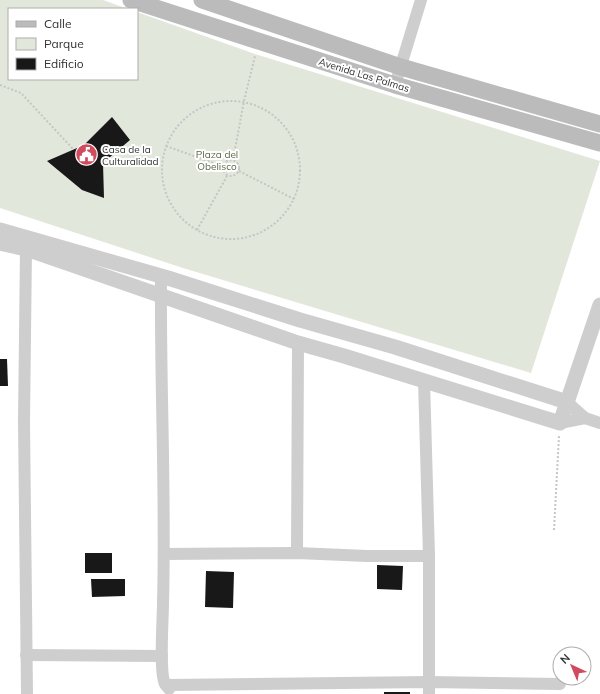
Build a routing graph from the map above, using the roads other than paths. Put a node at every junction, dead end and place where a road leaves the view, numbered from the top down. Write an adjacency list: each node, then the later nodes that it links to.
1 (131, 0): 4 (main road, Avenida Las Palmas)
2 (202, 0): 5 (main road, Avenida Las Palmas)
3 (421, 0): 5 (street)
4 (160, 4): 6 (main road, Avenida Las Palmas)
5 (401, 67): 6 (street); 7 (main road, Avenida Las Palmas)
6 (395, 85): 8 (main road, Avenida Las Palmas)
7 (600, 124)
8 (600, 144)
9 (0, 230): 12 (street)
10 (0, 243): 11 (street)
11 (26, 249): 13 (street); 24 (street)
12 (161, 276): 13 (street); 17 (street)
13 (161, 295): 15 (street); 22 (street)
14 (600, 305): 17 (street)
15 (298, 343): 16 (street); 21 (street)
16 (424, 380): 19 (street); 23 (street)
17 (567, 402): 18 (street); 19 (street)
18 (584, 418): 19 (street); 20 (street)
19 (560, 423)
20 (600, 423)
21 (297, 553): 22 (street); 23 (street)
22 (164, 554): 25 (street)
23 (429, 556): 27 (street)
24 (26, 655): 25 (street); 28 (street)
25 (162, 656): 27 (street)
26 (552, 684): 27 (street)
27 (429, 688)
28 (27, 694)

